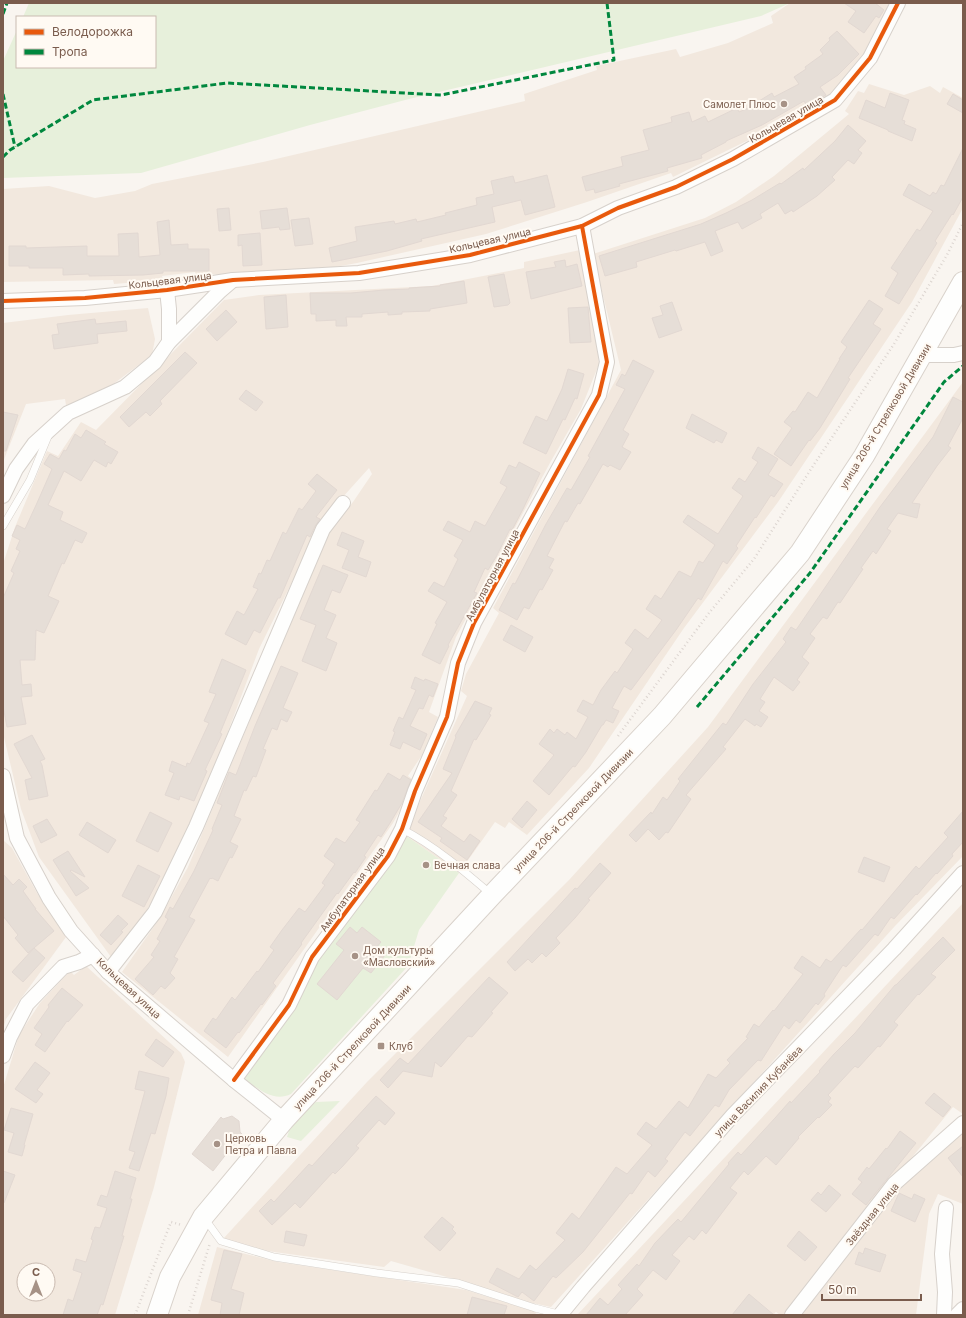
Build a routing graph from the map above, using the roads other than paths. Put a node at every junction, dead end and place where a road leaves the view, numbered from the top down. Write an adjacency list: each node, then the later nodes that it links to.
1 (898, 3): 2 (street, Кольцевая улица)
2 (582, 226): 3 (street, Кольцевая улица); 15 (street, Амбулаторная улица)
3 (234, 280): 5 (street, Кольцевая улица); 7 (street, Кольцевая улица)
4 (963, 282): 9 (main road, улица 206-й Стрелковой Дивизии)
5 (167, 290): 6 (street, Кольцевая улица); 7 (street)
6 (3, 301)
7 (169, 342): 10 (street, Кольцевая улица)
8 (963, 353): 9 (street)
9 (923, 355): 17 (main road, улица 206-й Стрелковой Дивизии)
10 (52, 428): 11 (street, Кольцевая улица); 13 (lane)
11 (3, 496)
12 (343, 504): 19 (street)
13 (3, 526)
14 (3, 776): 18 (street, Кольцевая улица)
15 (402, 829): 17 (lane); 21 (street, Амбулаторная улица)
16 (963, 873): 28 (street, улица Василия Кубанёва)
17 (492, 895): 22 (main road, улица 206-й Стрелковой Дивизии)
18 (92, 955): 19 (street, Кольцевая улица); 20 (street)
19 (108, 972): 21 (street, Кольцевая улица)
20 (3, 1056)
21 (234, 1080): 22 (street, Кольцевая улица)
22 (284, 1120): 25 (main road, улица 206-й Стрелковой Дивизии)
23 (963, 1123): 29 (street, Звёздная улица)
24 (946, 1208): 30 (street)
25 (203, 1217): 27 (main road, улица 206-й Стрелковой Дивизии); 28 (lane)
26 (963, 1309): 31 (street)
27 (157, 1315)
28 (560, 1315)
29 (792, 1315)
30 (944, 1315)
31 (957, 1315)

